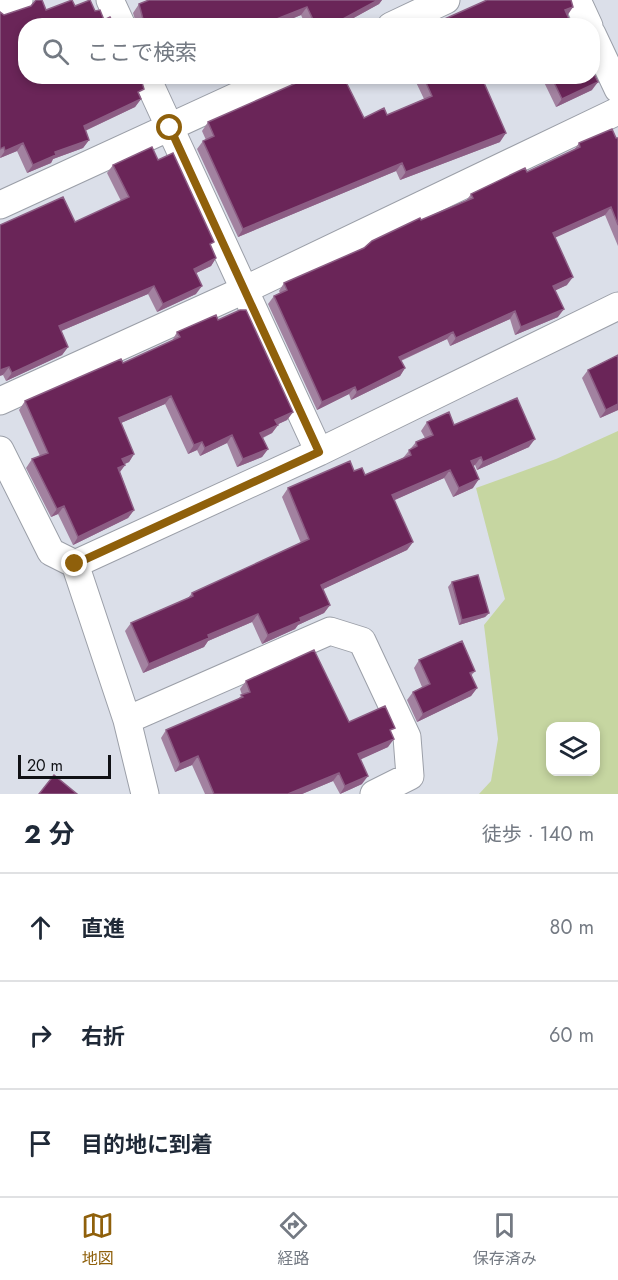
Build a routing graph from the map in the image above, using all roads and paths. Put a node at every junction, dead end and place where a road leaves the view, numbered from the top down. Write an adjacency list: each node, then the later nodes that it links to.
1 (19, 0): 5 (street)
2 (110, 0): 6 (street)
3 (446, 0): 7 (street)
4 (577, 0): 8 (street)
5 (0, 9)
6 (118, 18)
7 (408, 18)
8 (585, 18)
9 (600, 51): 12 (street)
10 (150, 84): 14 (street)
11 (264, 84): 14 (street)
12 (618, 89)
13 (618, 111): 16 (street)
14 (170, 128): 15 (street); 16 (street)
15 (0, 205)
16 (244, 290): 18 (street); 20 (street)
17 (618, 306): 20 (street)
18 (0, 401)
19 (0, 450): 21 (street)
20 (319, 452): 21 (street)
21 (75, 564): 22 (street)
22 (127, 720): 23 (street); 24 (street)
23 (145, 794)
24 (374, 794)

